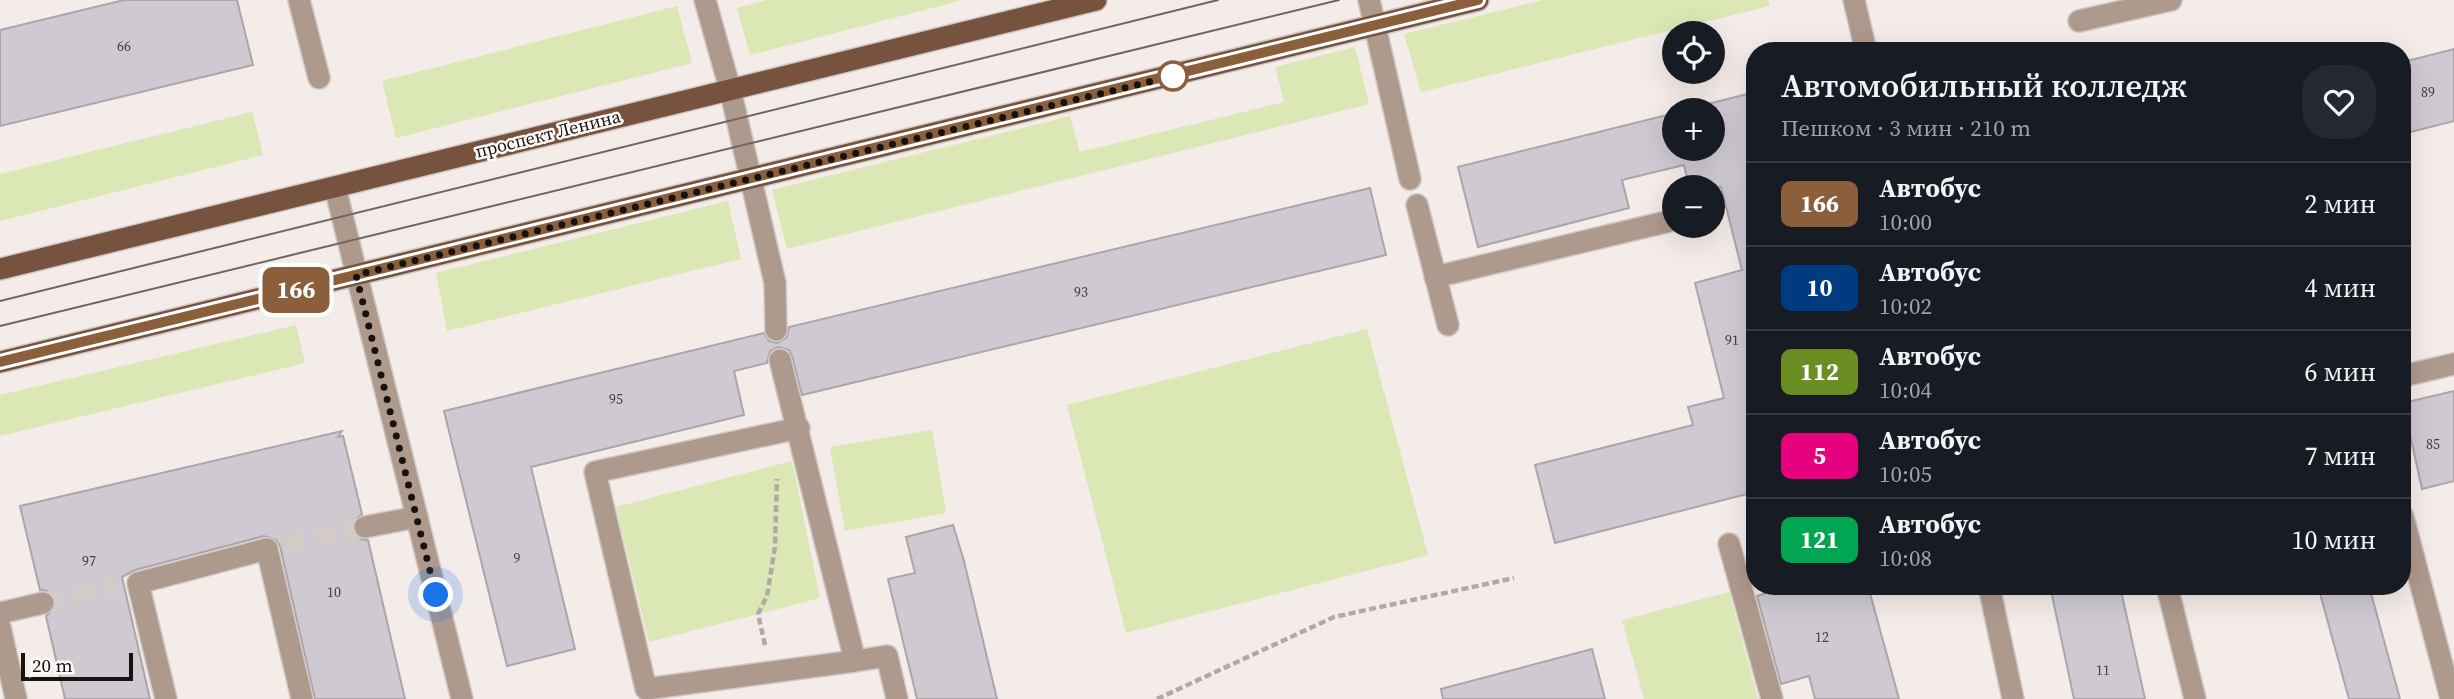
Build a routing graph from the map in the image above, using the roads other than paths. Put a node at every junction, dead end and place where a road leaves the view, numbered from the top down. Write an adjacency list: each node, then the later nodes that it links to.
1 (299, 0): 11 (street)
2 (705, 0): 12 (street)
3 (1096, 0): 12 (main road, проспект Ленина)
4 (1369, 0): 9 (street)
5 (1478, 0): 9 (main road)
6 (1854, 0): 10 (street)
7 (2171, 0): 8 (street)
8 (2079, 21)
9 (1374, 25): 13 (main road); 14 (street)
10 (1864, 42)
11 (319, 78)
12 (730, 89): 13 (street); 15 (main road, проспект Ленина)
13 (751, 178): 19 (main road); 22 (street)
14 (1410, 179)
15 (335, 187): 18 (main road, проспект Ленина); 19 (street)
16 (1417, 205): 20 (street)
17 (1662, 223): 20 (street)
18 (0, 269)
19 (356, 275): 24 (main road); 28 (street)
20 (1435, 277): 21 (street)
21 (1448, 324)
22 (776, 330)
23 (780, 360): 27 (street)
24 (0, 362)
25 (2454, 364): 26 (street)
26 (2411, 374)
27 (789, 431): 37 (street); 37 (street)
28 (417, 517): 29 (street); 41 (street)
29 (365, 527)
30 (1729, 544): 43 (street)
31 (2411, 547): 46 (street)
32 (1991, 595): 44 (street)
33 (2169, 595): 45 (street)
34 (43, 603): 35 (street)
35 (0, 612)
36 (0, 627): 38 (street)
37 (855, 661): 42 (street)
38 (16, 699)
39 (166, 699): 40 (street)
40 (302, 699)
41 (462, 699)
42 (897, 699)
43 (1772, 699)
44 (2013, 699)
45 (2195, 699)
46 (2451, 699)

